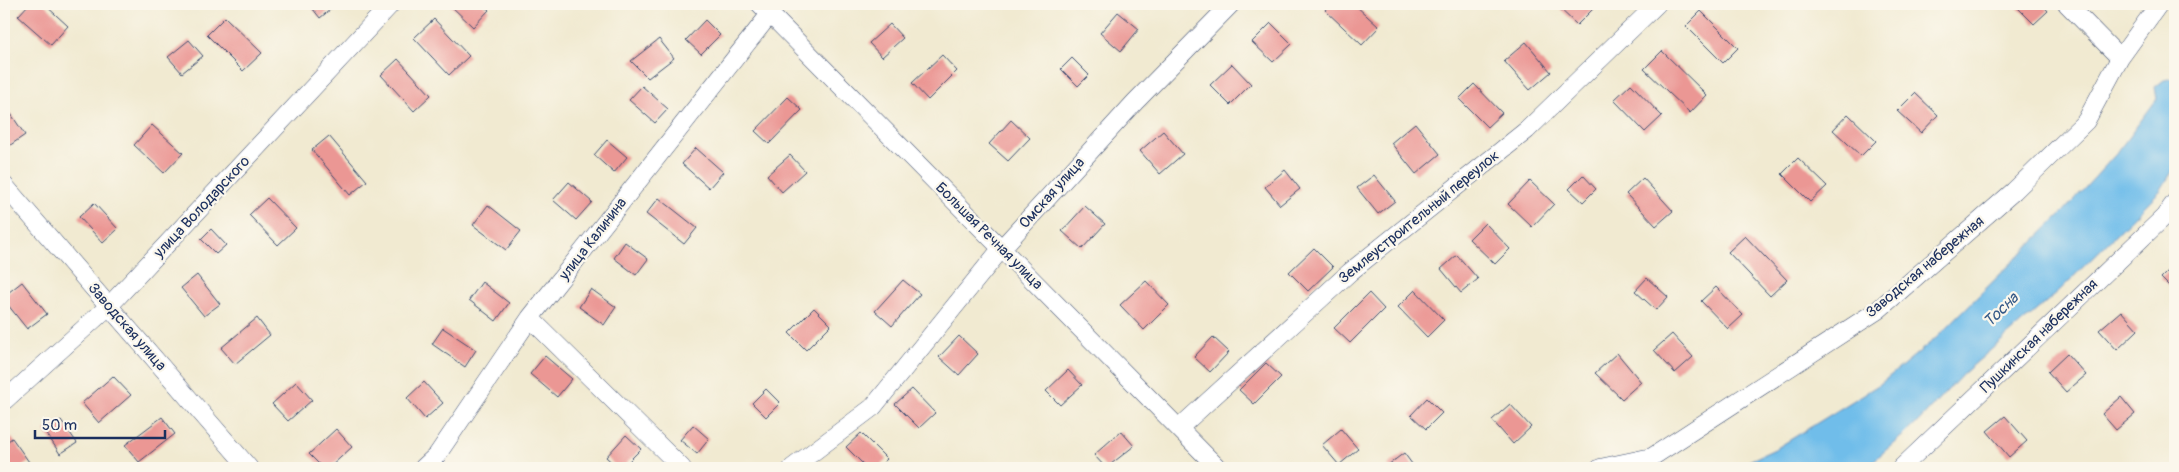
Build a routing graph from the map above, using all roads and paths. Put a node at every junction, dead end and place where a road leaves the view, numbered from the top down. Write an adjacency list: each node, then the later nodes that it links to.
1 (391, 4): 11 (street, улица Володарского)
2 (1231, 4): 10 (street, Омская улица)
3 (1657, 4): 14 (street, Землеустроительный переулок)
4 (2067, 4): 7 (street)
5 (2159, 4): 7 (street, Заводская набережная)
6 (765, 9): 10 (street, Большая Речная улица); 12 (street, улица Калинина)
7 (2120, 58): 20 (street, Заводская набережная)
8 (4, 185): 11 (street, Заводская улица)
9 (2175, 202): 21 (street, Пушкинская набережная)
10 (1001, 248): 14 (street, Большая Речная улица); 18 (street, Омская улица)
11 (109, 306): 13 (street, улица Володарского); 15 (street, Заводская улица)
12 (530, 318): 16 (street, улица Калинина); 17 (street)
13 (4, 401)
14 (1180, 428): 19 (street, Большая Речная улица)
15 (249, 468)
16 (423, 468)
17 (682, 468)
18 (792, 468)
19 (1218, 468)
20 (1600, 468)
21 (1901, 468)

